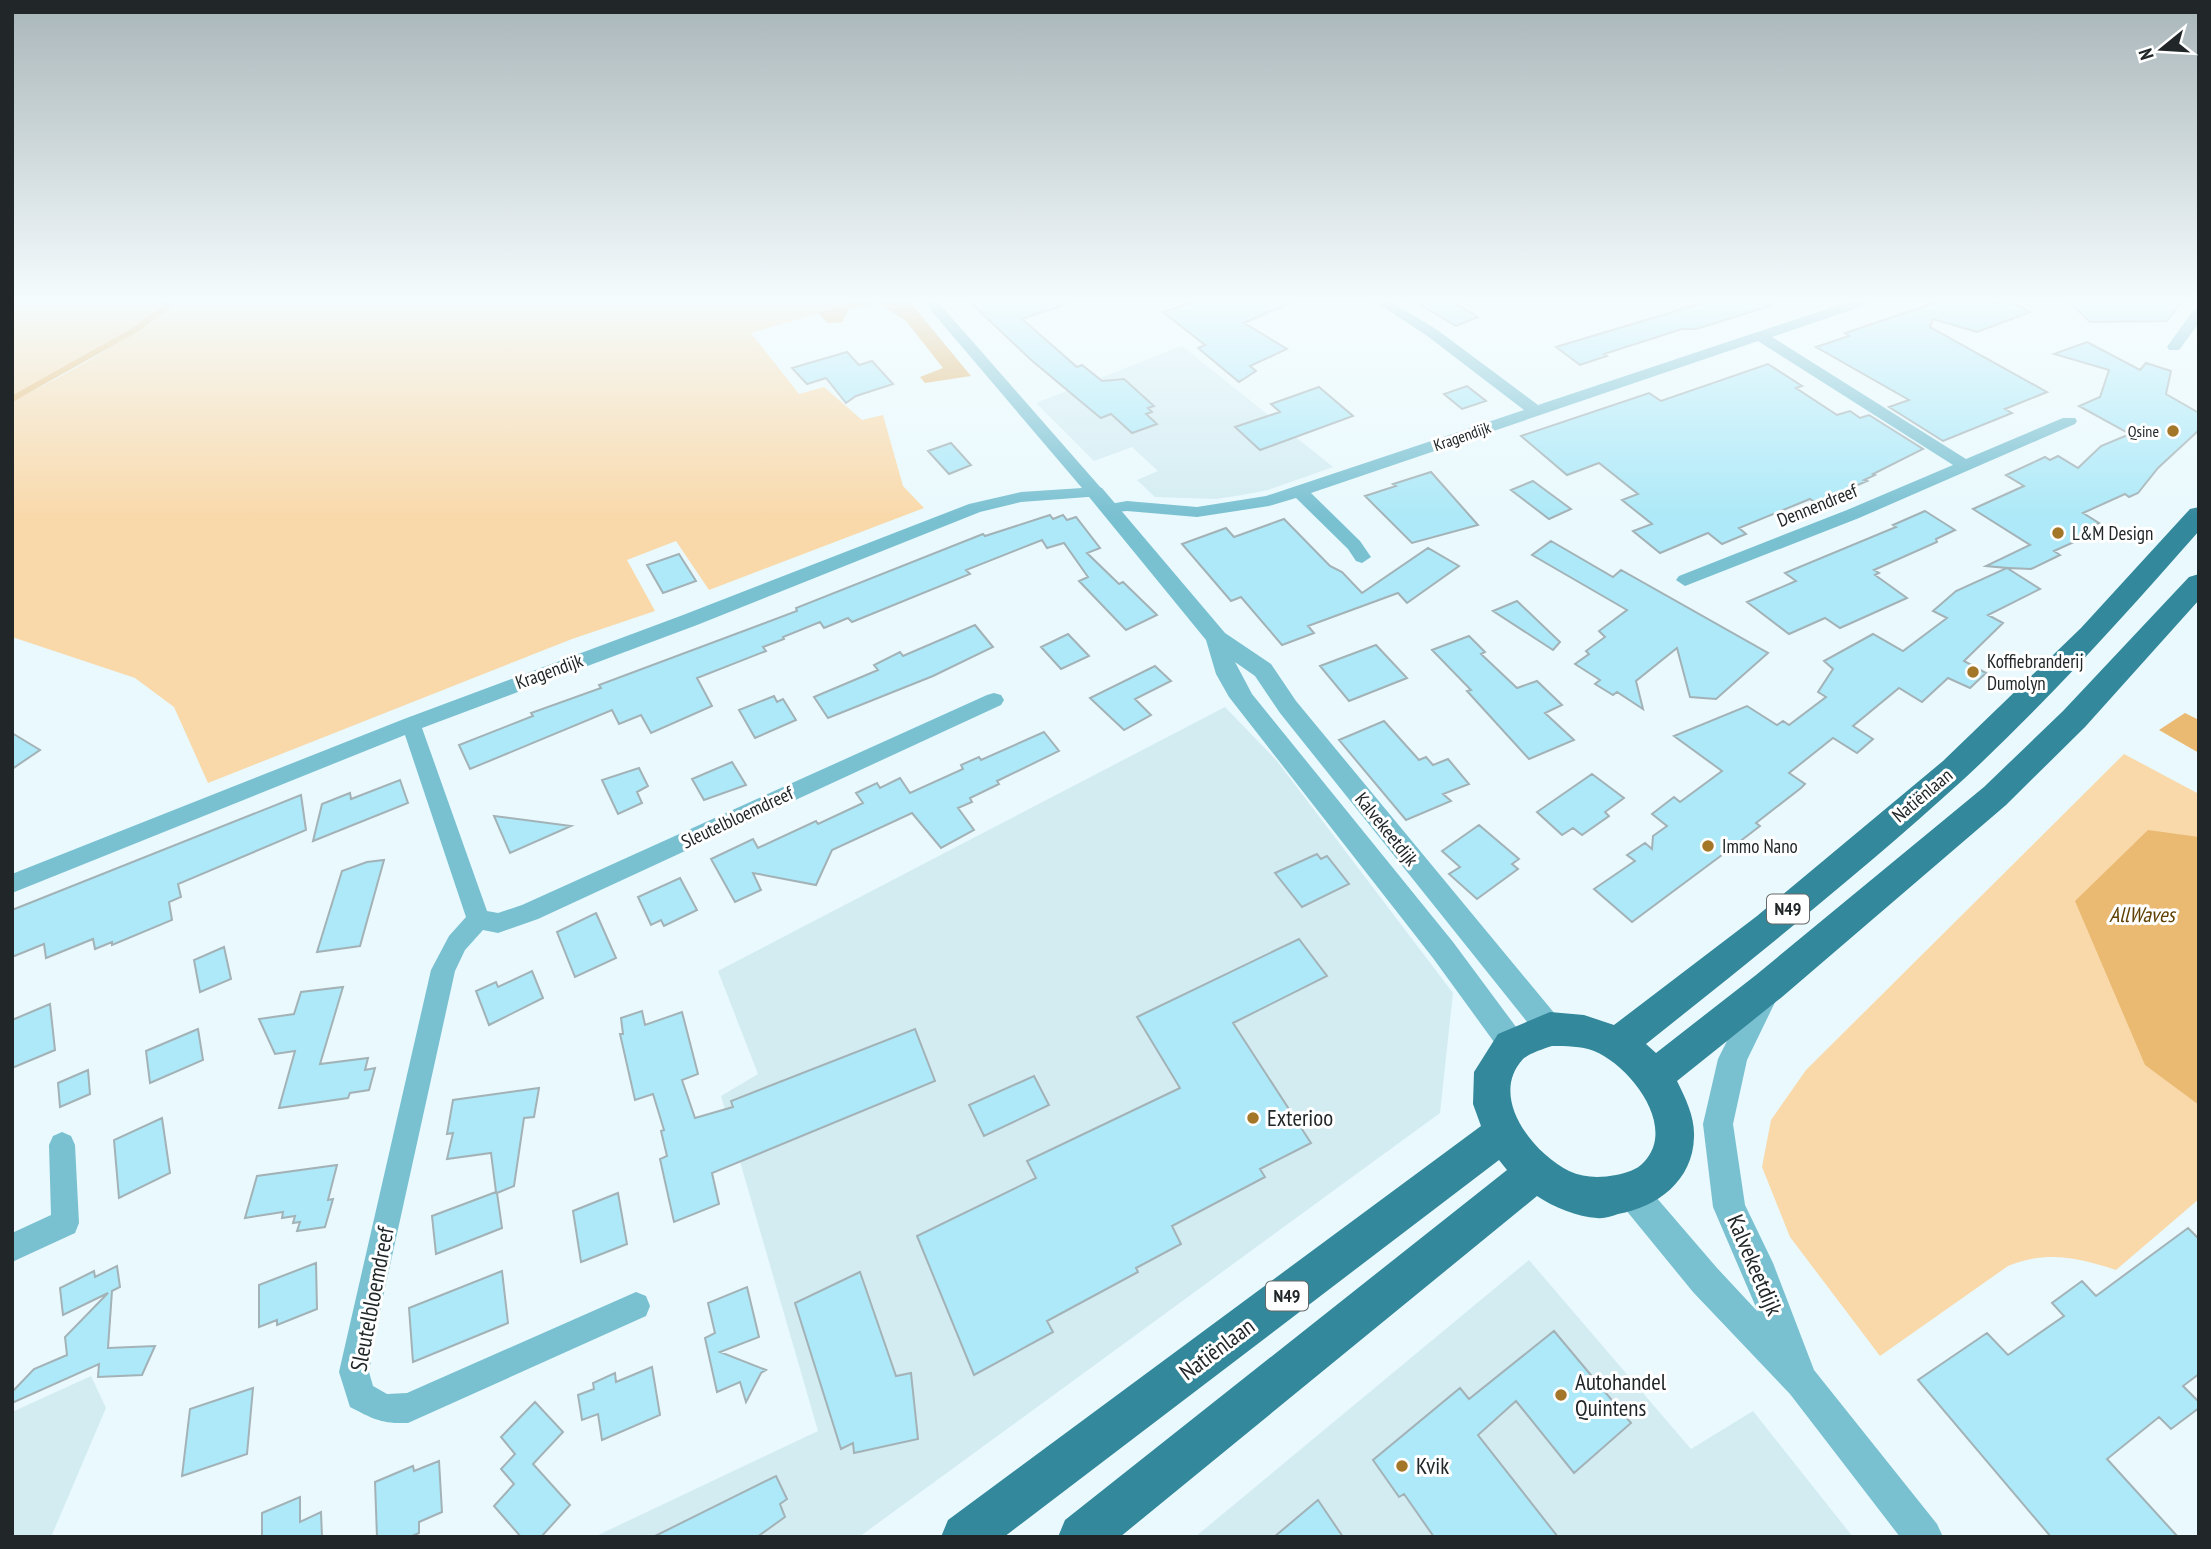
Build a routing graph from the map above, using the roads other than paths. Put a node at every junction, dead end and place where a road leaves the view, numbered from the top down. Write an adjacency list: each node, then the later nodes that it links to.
1 (993, 373): 9 (street, Kalvekeetdijk)
2 (1486, 373): 5 (street)
3 (1649, 373): 5 (street, Kragendijk)
4 (1819, 373): 7 (street)
5 (1536, 411): 8 (street, Kragendijk)
6 (2069, 421): 7 (street, Dennendreef)
7 (1964, 465): 13 (street, Dennendreef)
8 (1299, 491): 10 (street, Kragendijk); 12 (street)
9 (1095, 492): 10 (street, Kalvekeetdijk); 17 (street, Kragendijk)
10 (1110, 509): 15 (street, Kalvekeetdijk)
11 (2199, 515): 23 (main road, Natiënlaan / N49)
12 (1362, 557)
13 (1685, 580)
14 (2199, 583): 20 (main road, N49)
15 (1217, 638): 21 (street, Kalvekeetdijk); 22 (street, Kalvekeetdijk)
16 (994, 700): 19 (street, Sleutelbloemdreef)
17 (411, 724): 18 (street, Kragendijk); 19 (street)
18 (12, 884)
19 (478, 919): 30 (street, Sleutelbloemdreef)
20 (1769, 986): 24 (main road, N49); 31 (street, Kalvekeetdijk)
21 (1550, 1029): 22 (main road); 23 (main road)
22 (1512, 1044): 25 (main road)
23 (1617, 1045): 24 (main road)
24 (1654, 1077): 28 (main road)
25 (1502, 1134): 27 (main road); 32 (main road, Natiënlaan / N49)
26 (62, 1144): 29 (street)
27 (1535, 1173): 28 (main road); 33 (main road)
28 (1632, 1193): 31 (street, Kalvekeetdijk)
29 (12, 1248)
30 (636, 1306)
31 (1802, 1382): 34 (street, Kalvekeetdijk)
32 (965, 1537)
33 (1082, 1537)
34 (1924, 1537)

